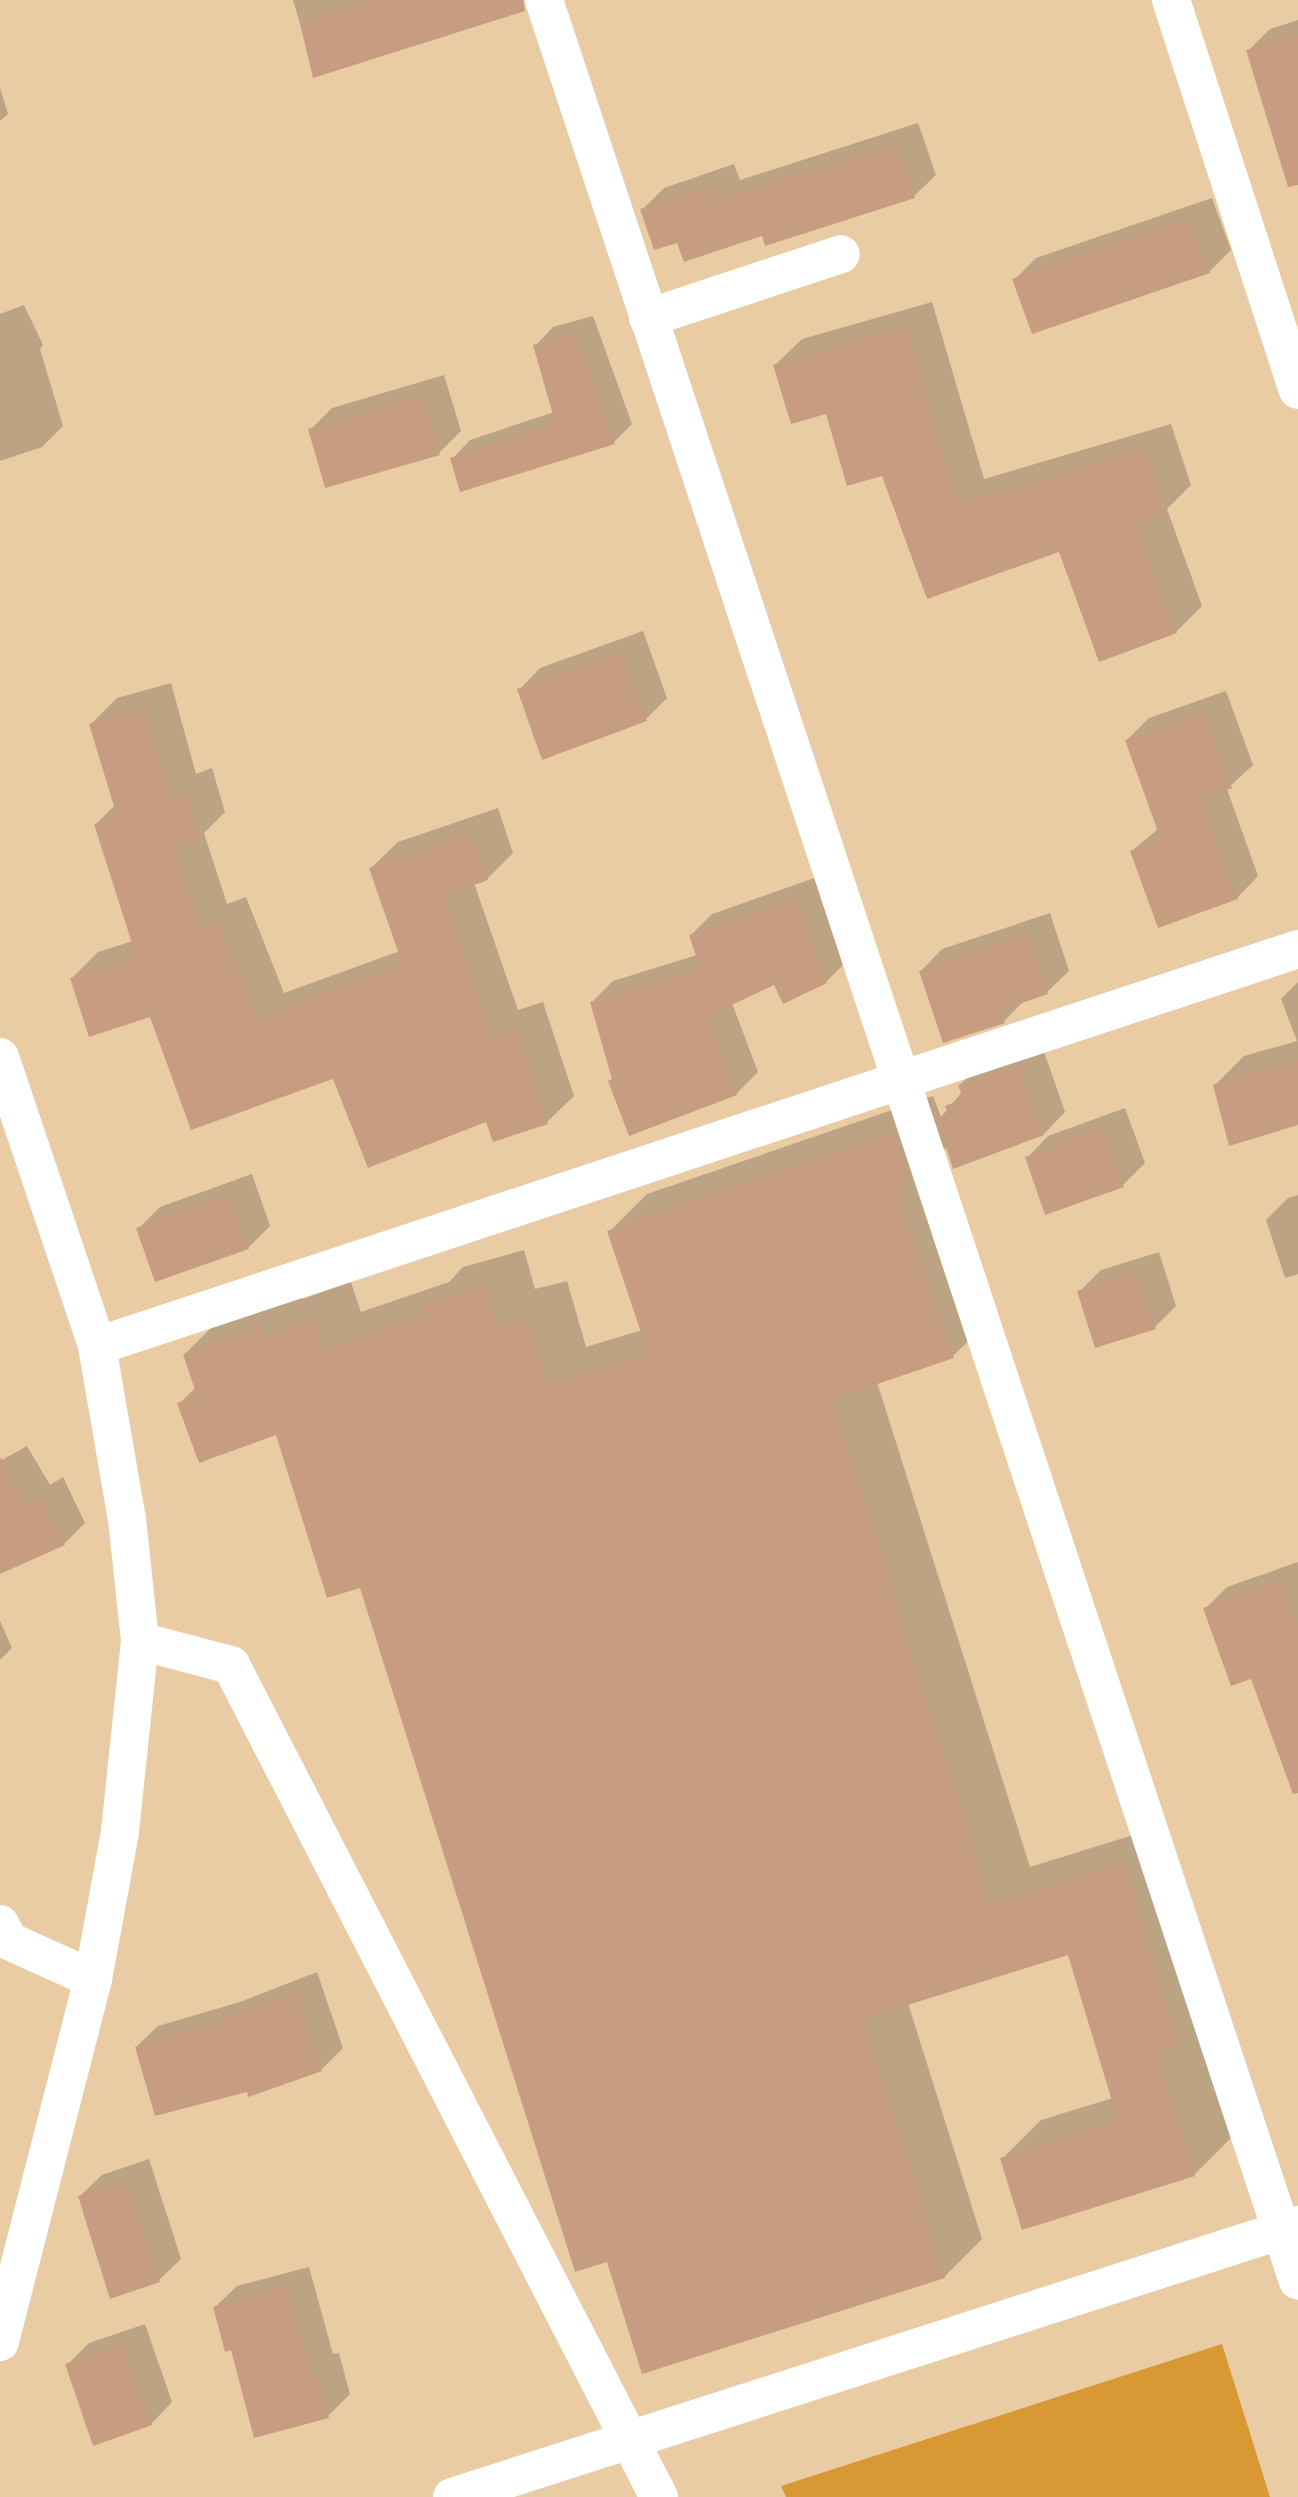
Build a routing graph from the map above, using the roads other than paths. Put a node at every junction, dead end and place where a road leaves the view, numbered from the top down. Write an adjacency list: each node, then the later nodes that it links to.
1 (544, 0): 4 (street)
2 (1171, 0): 5 (street)
3 (841, 254): 4 (street)
4 (648, 318): 8 (street)
5 (1298, 390)
6 (1298, 949): 8 (street)
7 (1, 1061): 9 (street)
8 (901, 1083): 9 (street); 13 (street)
9 (97, 1346): 10 (street)
10 (140, 1641): 12 (street); 16 (street)
11 (0, 1924): 12 (street)
12 (93, 1979): 15 (street)
13 (1289, 2228): 14 (street); 16 (street)
14 (1298, 2281)
15 (0, 2342)
16 (629, 2438): 17 (street); 18 (street)
17 (452, 2497)
18 (659, 2497)

